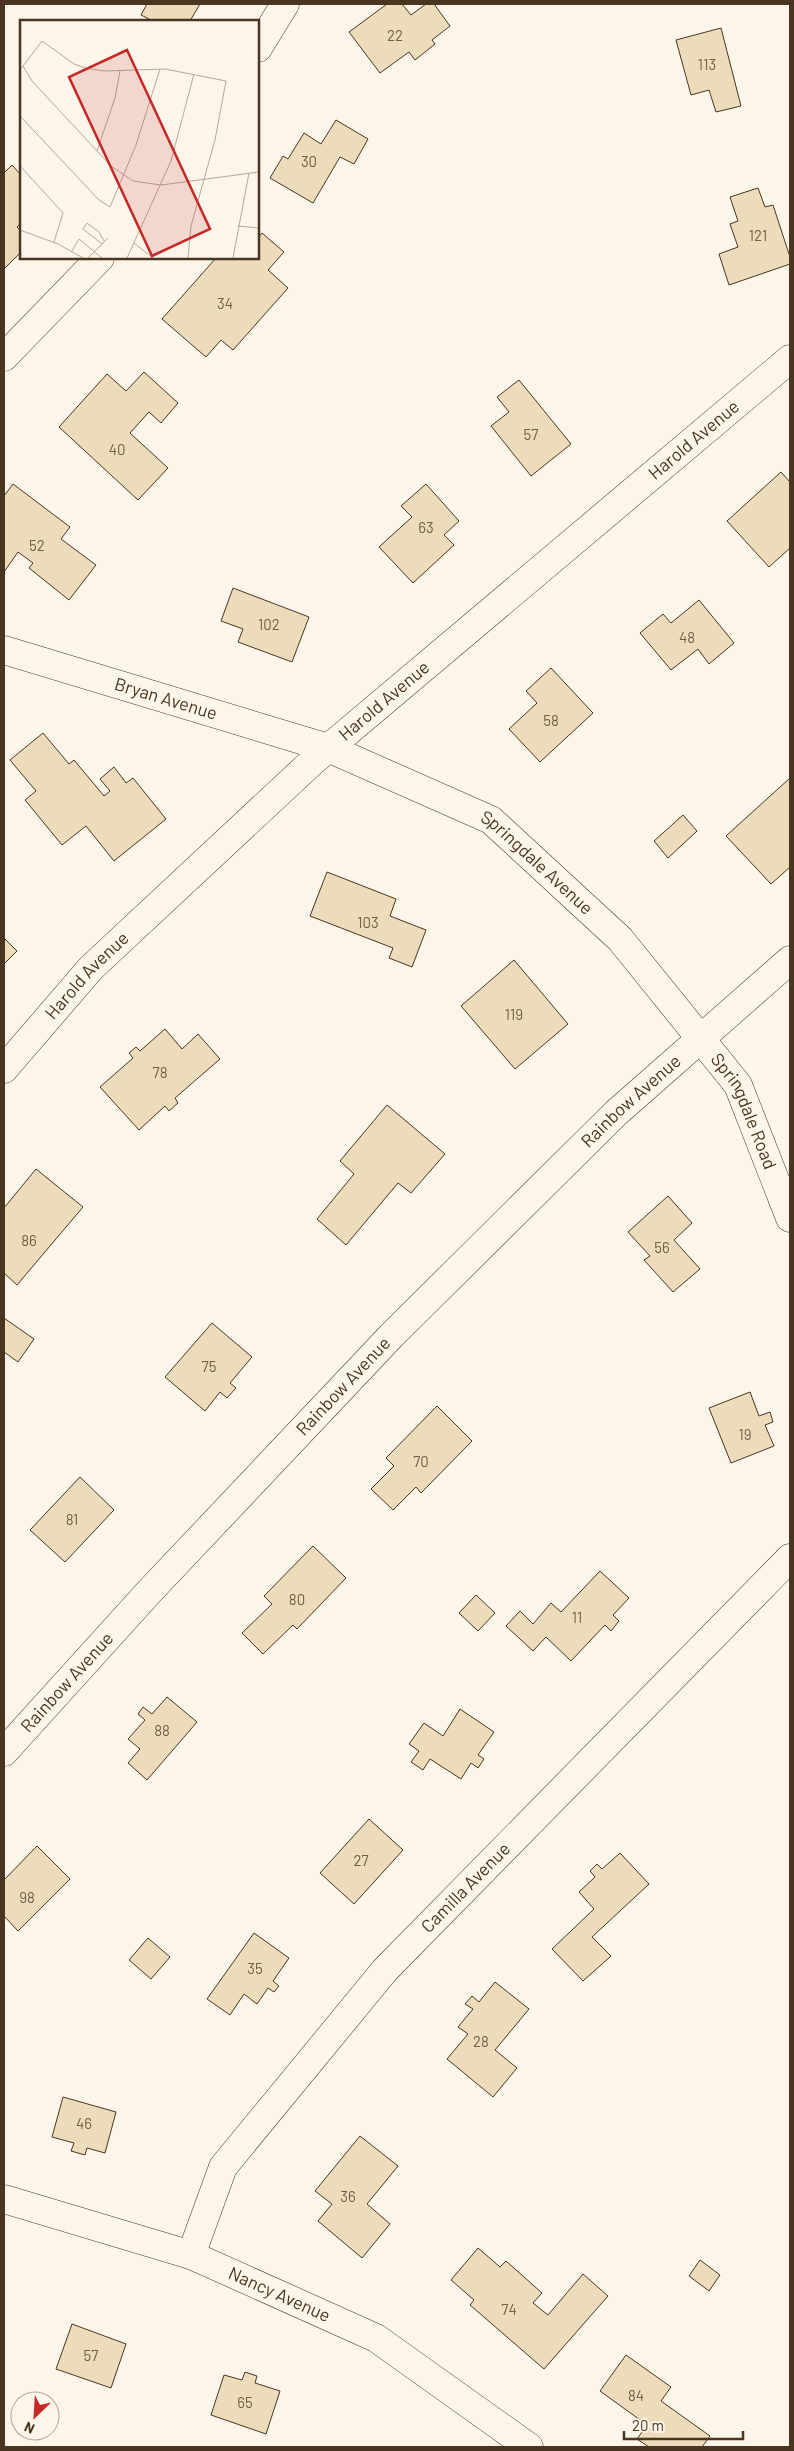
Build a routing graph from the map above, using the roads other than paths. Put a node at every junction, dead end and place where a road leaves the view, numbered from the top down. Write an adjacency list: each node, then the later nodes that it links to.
1 (285, 4): 2 (street)
2 (259, 46)
3 (99, 259): 4 (street)
4 (4, 357)
5 (790, 359): 7 (street, Harold Avenue)
6 (4, 650): 7 (street, Bryan Avenue)
7 (328, 748): 9 (street, Springdale Avenue); 10 (street, Harold Avenue)
8 (790, 960): 9 (street, Rainbow Avenue)
9 (700, 1038): 11 (street, Springdale Road); 13 (street, Rainbow Avenue)
10 (4, 1069)
11 (790, 1218)
12 (790, 1558): 15 (street, Camilla Avenue)
13 (4, 1752)
14 (4, 2199): 15 (street, Nancy Avenue)
15 (192, 2256): 16 (street, Nancy Avenue)
16 (529, 2447)

